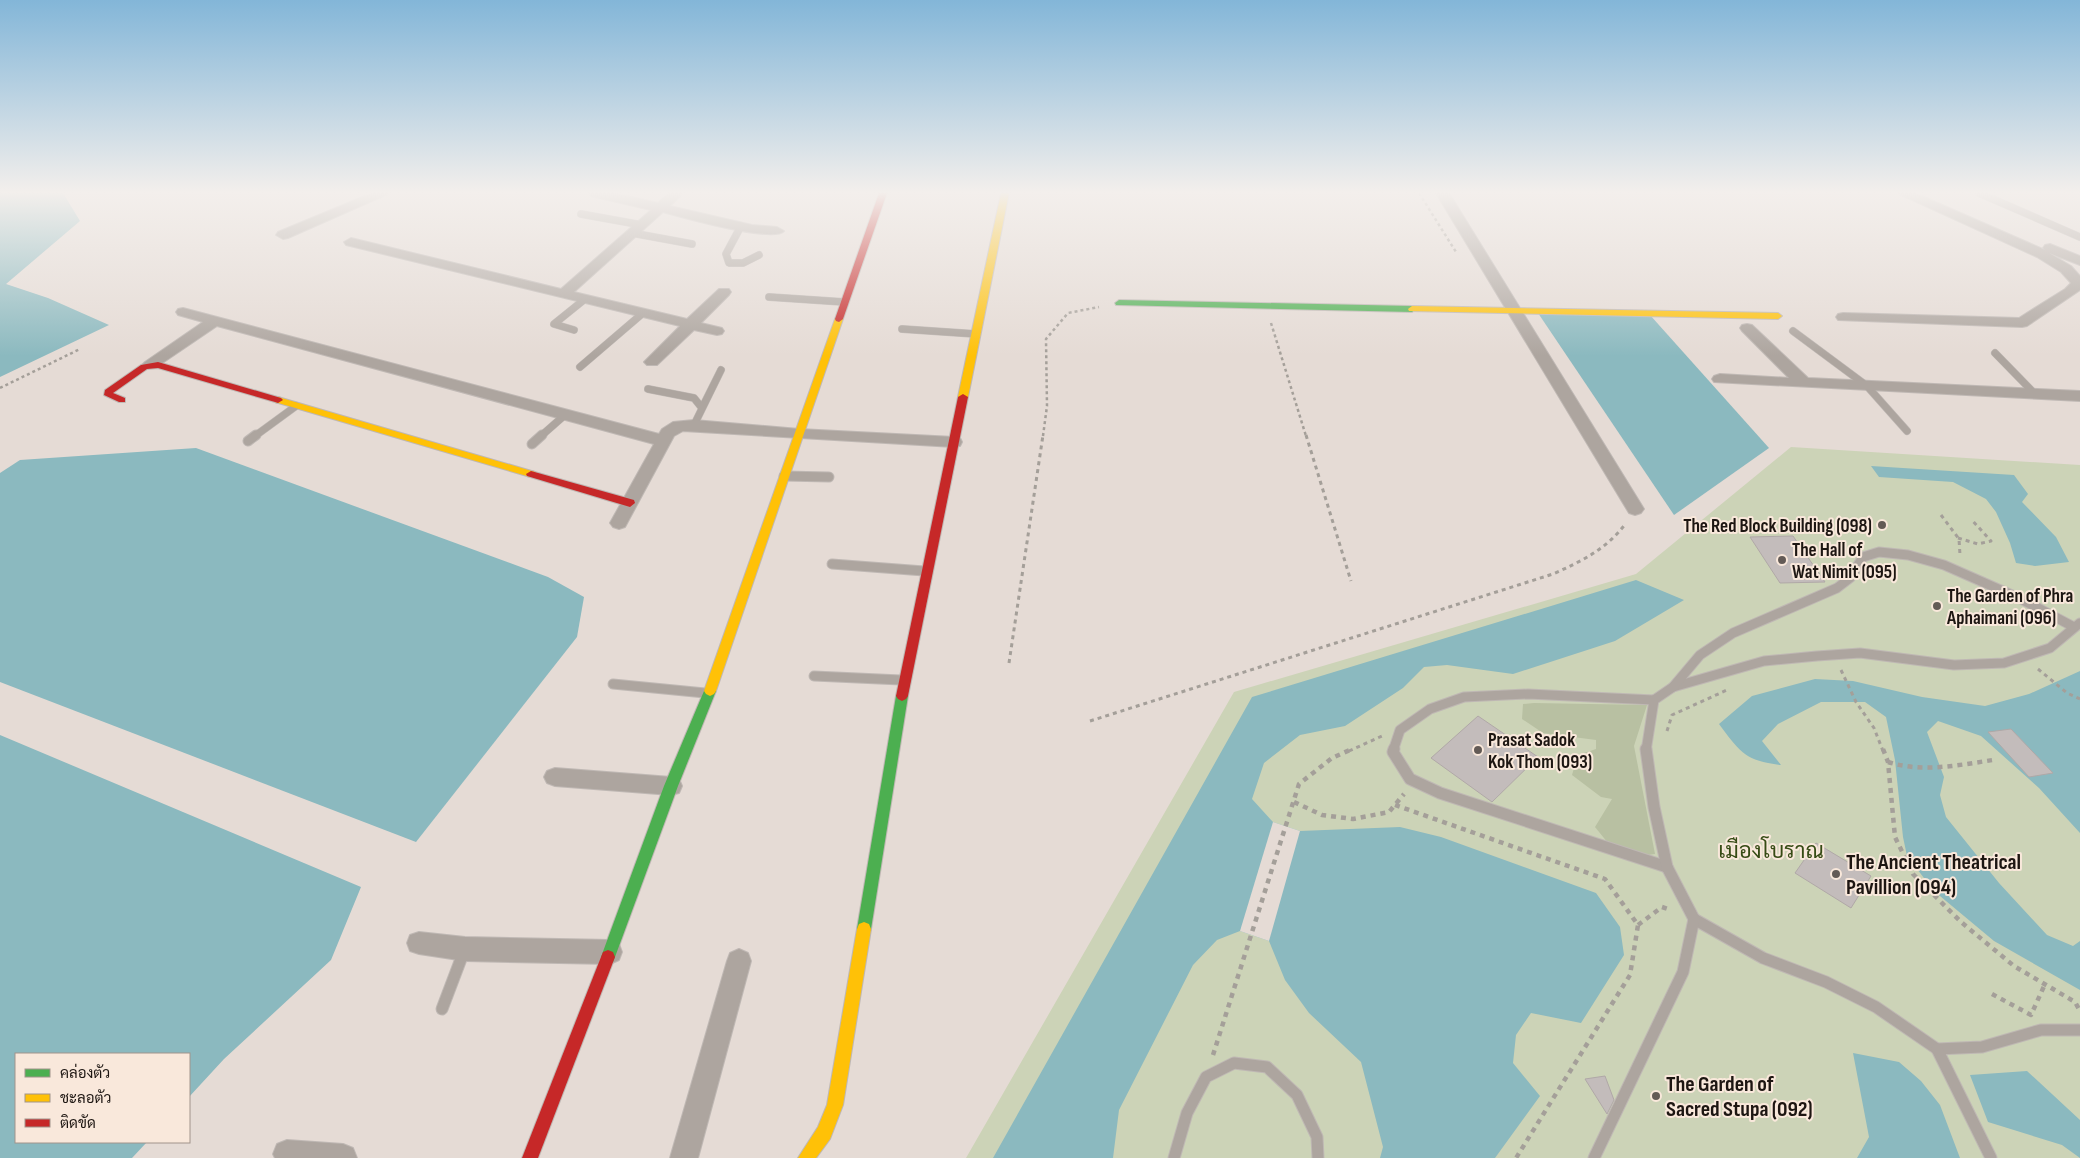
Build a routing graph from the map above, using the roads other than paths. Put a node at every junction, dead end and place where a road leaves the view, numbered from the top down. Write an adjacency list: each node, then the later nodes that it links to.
1 (372, 247): 12 (street)
2 (616, 247): 12 (street)
3 (730, 247): 9 (lane)
4 (864, 247): 15 (street)
5 (994, 247): 29 (street)
6 (1475, 247): 17 (street)
7 (2026, 247): 21 (street)
8 (2048, 247): 10 (street)
9 (758, 255)
10 (2080, 261)
11 (724, 292): 23 (street)
12 (563, 294): 14 (street)
13 (769, 297): 15 (lane)
14 (585, 300): 19 (street); 26 (lane)
15 (844, 302): 45 (street)
16 (1119, 302): 17 (street)
17 (1515, 311): 20 (street); 53 (street)
18 (183, 312): 22 (street)
19 (643, 313): 23 (street); 33 (lane)
20 (1778, 316)
21 (1843, 317)
22 (215, 320): 32 (street); 42 (street)
23 (690, 324): 27 (street); 31 (street)
24 (1747, 328): 35 (street)
25 (902, 329): 29 (lane)
26 (574, 330)
27 (717, 331)
28 (1793, 331): 36 (lane)
29 (976, 334): 48 (street)
30 (1995, 353): 38 (lane)
31 (652, 362)
32 (150, 365): 40 (street); 41 (street)
33 (580, 367)
34 (1720, 379): 35 (street)
35 (1804, 383): 36 (street)
36 (1867, 386): 38 (street); 44 (lane)
37 (648, 389): 43 (lane)
38 (2035, 394): 39 (street)
39 (2080, 396)
40 (122, 400)
41 (296, 406): 46 (lane); 52 (street)
42 (566, 414): 47 (street); 49 (lane)
43 (694, 425): 45 (street); 47 (street)
44 (1907, 431)
45 (799, 434): 48 (street); 50 (street)
46 (248, 441)
47 (664, 441): 52 (street)
48 (954, 442): 56 (street)
49 (532, 444)
50 (784, 476): 51 (lane); 62 (street)
51 (829, 477)
52 (630, 503): 54 (street)
53 (1635, 510)
54 (619, 523)
55 (832, 564): 56 (lane)
56 (927, 571): 59 (street)
57 (2077, 625): 61 (lane); 61 (lane)
58 (814, 676): 59 (lane)
59 (904, 681): 79 (street)
60 (613, 684): 62 (lane)
61 (1673, 687): 63 (lane)
62 (709, 693): 65 (street)
63 (1654, 700): 66 (lane); 66 (lane)
64 (555, 777): 65 (street)
65 (671, 786): 70 (street)
66 (1666, 867): 67 (lane)
67 (1694, 919): 74 (lane); 82 (lane)
68 (419, 943): 69 (street)
69 (464, 949): 70 (street); 72 (lane)
70 (610, 952): 77 (street)
71 (739, 960): 78 (street)
72 (442, 1009)
73 (2080, 1030): 74 (lane)
74 (1937, 1049): 83 (lane)
75 (287, 1154): 76 (street)
76 (343, 1158)
77 (530, 1158)
78 (684, 1158)
79 (806, 1158)
80 (1174, 1158): 81 (lane)
81 (1318, 1158)
82 (1594, 1158)
83 (1991, 1158)

